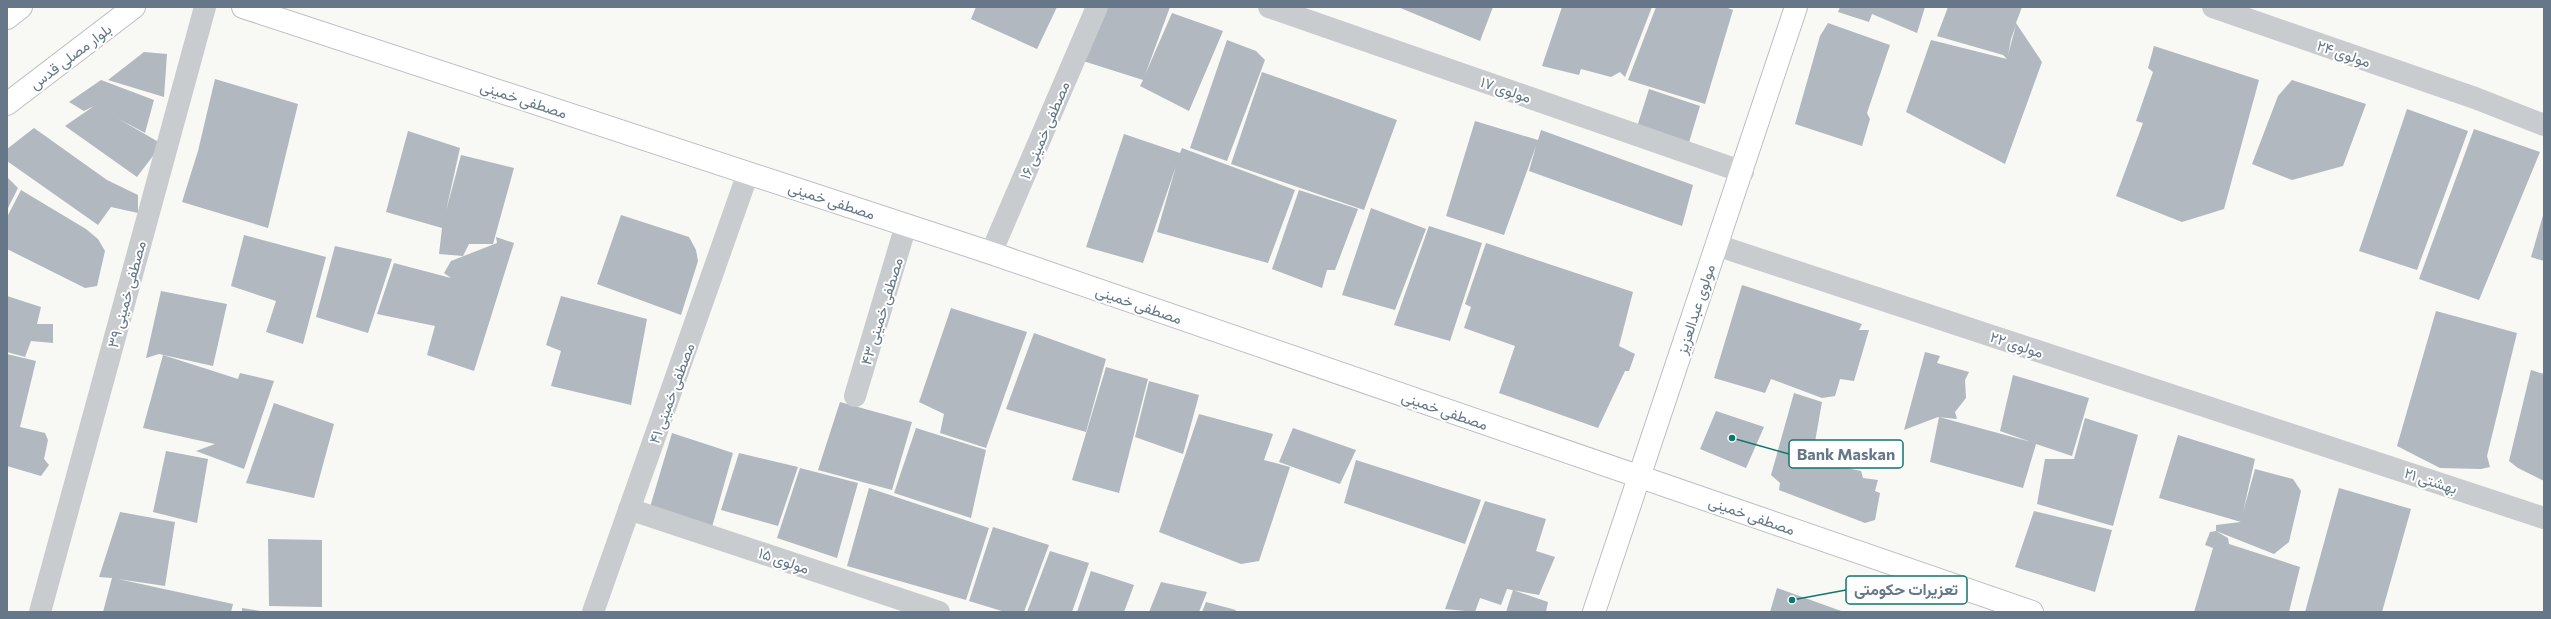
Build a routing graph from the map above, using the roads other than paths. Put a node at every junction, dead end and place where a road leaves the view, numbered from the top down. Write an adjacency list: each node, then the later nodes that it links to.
1 (21, 7): 9 (main road)
2 (134, 7): 10 (main road, بلوار مصلی قدس)
3 (204, 7): 22 (street, مصطفی خمینی ۳۹)
4 (243, 7): 13 (main road, مصطفی خمینی)
5 (1097, 7): 16 (street, مصطفی خمینی ۱۶)
6 (1269, 7): 12 (street, مولوی ۱۷)
7 (1796, 7): 12 (main road, مولوی عبدالعزیز)
8 (2213, 7): 11 (street, مولوی ۲۴)
9 (7, 18)
10 (7, 104)
11 (2544, 125)
12 (1743, 172): 15 (main road, مولوی عبدالعزیز)
13 (748, 173): 14 (main road, مصطفی خمینی); 20 (street, مصطفی خمینی ۴۱)
14 (906, 225): 16 (main road, مصطفی خمینی); 17 (street, مصطفی خمینی ۴۳)
15 (1716, 245): 18 (street, مولوی ۲۲); 19 (main road, مولوی عبدالعزیز)
16 (991, 253): 19 (main road, مصطفی خمینی)
17 (856, 396)
18 (2318, 443): 21 (street, بهشتی ۲۱)
19 (1641, 477): 25 (main road, مولوی عبدالعزیز); 26 (main road, مصطفی خمینی)
20 (630, 509): 23 (street, مصطفی خمینی ۴۱); 24 (street, مولوی ۱۵)
21 (2544, 518)
22 (40, 612)
23 (593, 612)
24 (939, 612)
25 (1594, 612)
26 (2032, 612)

